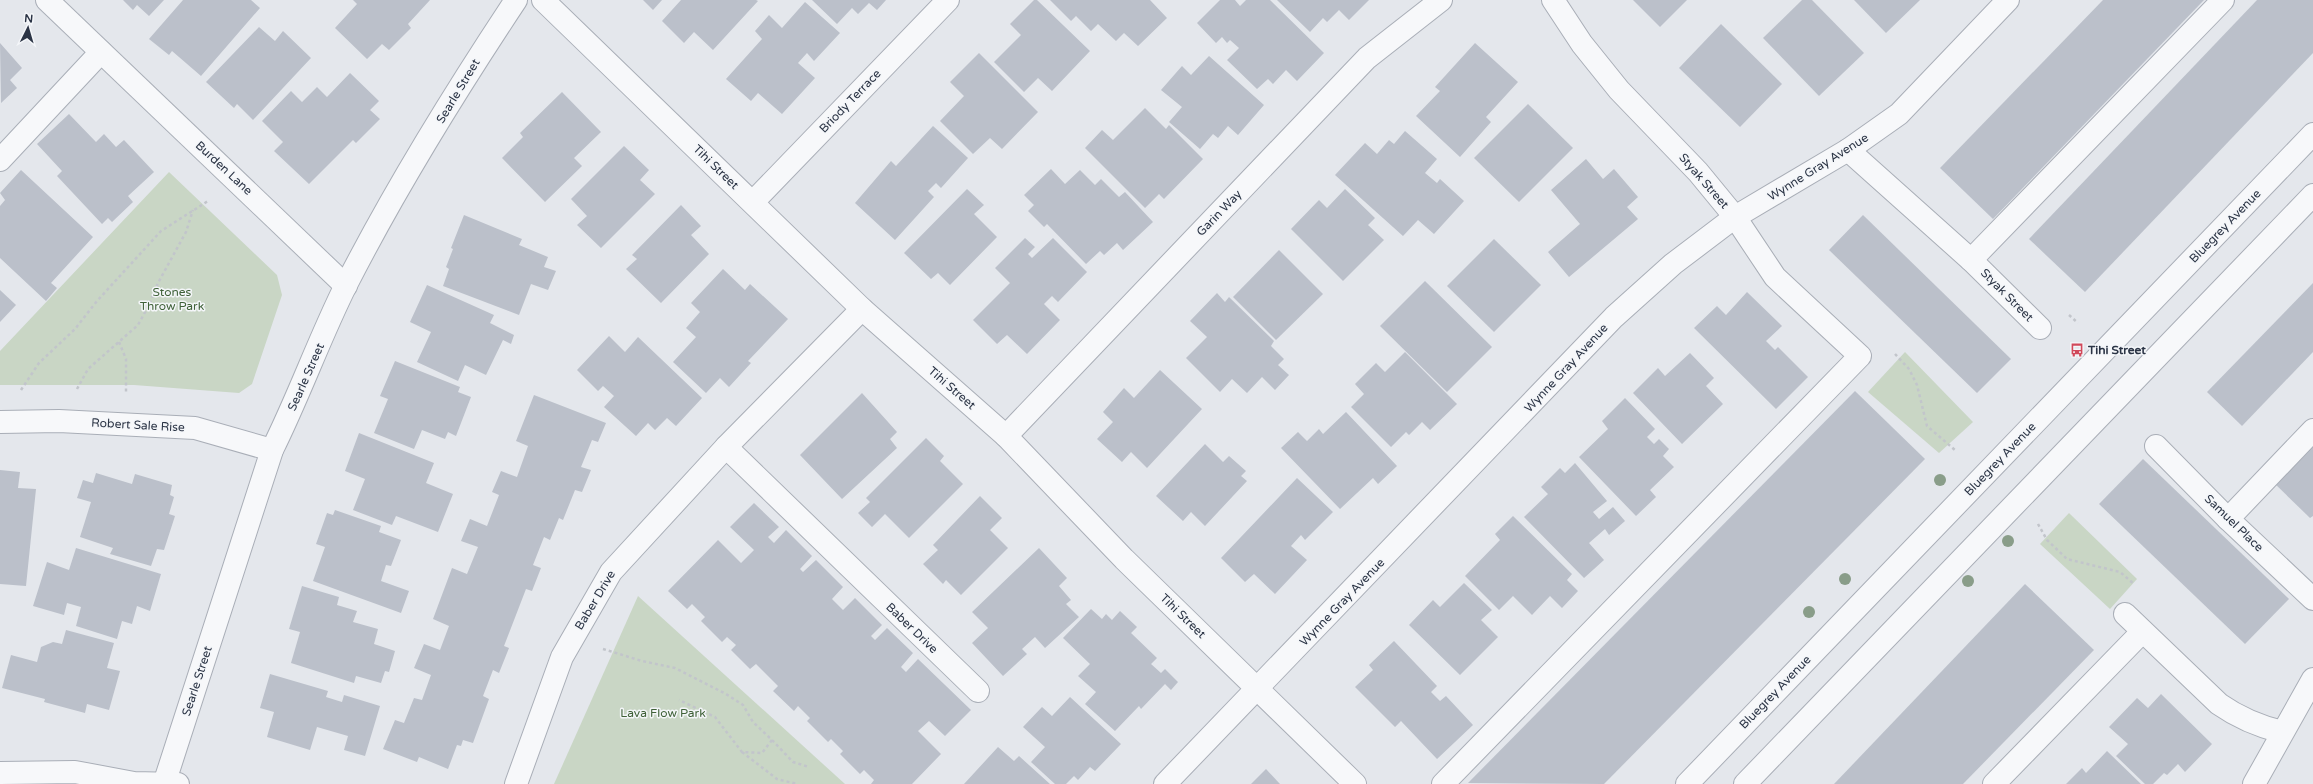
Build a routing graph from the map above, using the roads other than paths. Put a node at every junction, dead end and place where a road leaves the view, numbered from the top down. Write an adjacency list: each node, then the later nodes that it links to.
1 (47, 0): 9 (street, Burden Lane)
2 (516, 0): 17 (street, Searle Street)
3 (542, 0): 14 (street, Tihi Street)
4 (948, 0): 14 (street, Briody Terrace)
5 (1441, 0): 22 (street, Garin Way)
6 (1553, 0): 15 (street, Styak Street)
7 (2008, 0): 11 (street, Wynne Gray Avenue)
8 (2223, 0): 16 (street)
9 (101, 52): 12 (street); 17 (street, Burden Lane)
10 (2313, 134): 40 (street, Bluegrey Avenue)
11 (1848, 150): 15 (street, Wynne Gray Avenue); 16 (street, Styak Street)
12 (0, 160)
13 (2313, 195): 41 (street)
14 (753, 202): 18 (street, Tihi Street)
15 (1735, 217): 31 (street, Wynne Gray Avenue); 39 (street, Styak Street)
16 (1971, 260): 19 (street, Styak Street)
17 (346, 286): 25 (street, Searle Street)
18 (862, 308): 22 (street, Tihi Street); 24 (street, Baber Drive)
19 (2040, 328)
20 (0, 422): 25 (street, Robert Sale Rise)
21 (2313, 430): 26 (street)
22 (1006, 436): 31 (street, Tihi Street)
23 (2156, 446): 26 (street, Samuel Place)
24 (726, 448): 32 (street, Baber Drive); 36 (street, Baber Drive)
25 (272, 450): 35 (street, Searle Street)
26 (2228, 518): 27 (street, Samuel Place)
27 (2313, 599)
28 (2125, 614): 29 (street)
29 (2142, 632): 33 (street); 42 (street)
30 (2313, 679): 33 (street)
31 (1259, 689): 37 (street, Wynne Gray Avenue); 38 (street, Tihi Street)
32 (978, 691)
33 (2282, 732): 43 (street)
34 (0, 773): 35 (street)
35 (169, 784)
36 (516, 784)
37 (1165, 784)
38 (1355, 784)
39 (1443, 784)
40 (1687, 784)
41 (1745, 784)
42 (1994, 784)
43 (2254, 784)

